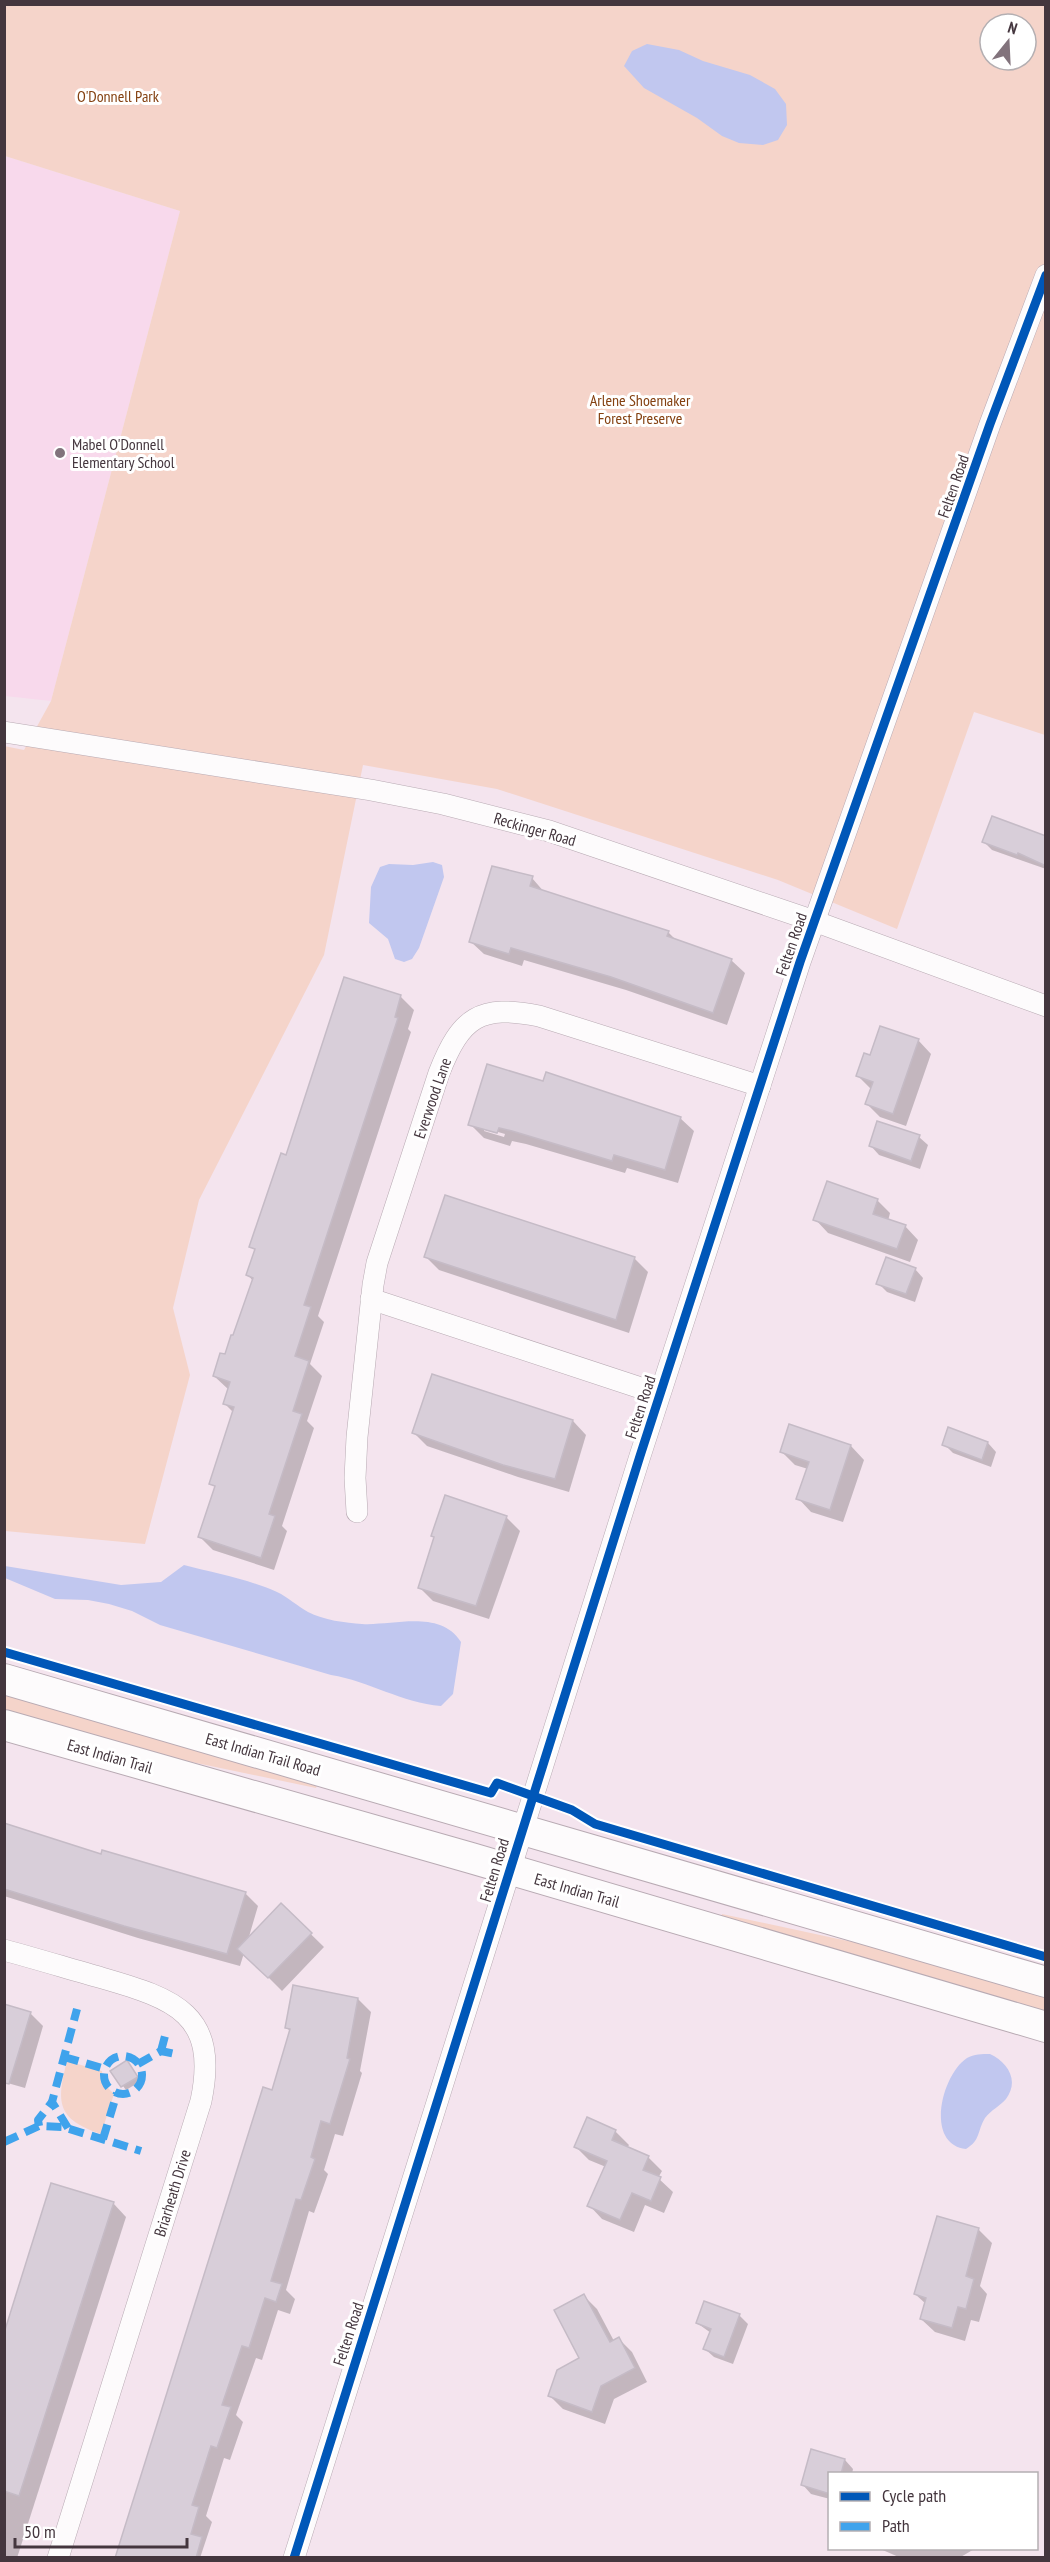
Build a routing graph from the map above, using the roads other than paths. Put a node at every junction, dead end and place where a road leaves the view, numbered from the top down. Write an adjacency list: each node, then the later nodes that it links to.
1 (1046, 275): 3 (street, Felten Road)
2 (4, 732): 3 (street, Reckinger Road)
3 (814, 921): 4 (street, Reckinger Road); 5 (street, Felten Road)
4 (1046, 1006)
5 (760, 1086): 6 (street, Everwood Lane); 7 (street, Felten Road)
6 (371, 1299): 7 (street); 8 (street, Everwood Lane)
7 (659, 1394): 11 (street, Felten Road)
8 (357, 1512)
9 (4, 1679): 11 (main road, East Indian Trail Road)
10 (4, 1725): 12 (main road, East Indian Trail)
11 (522, 1829): 12 (street, Felten Road); 14 (main road)
12 (510, 1870): 15 (main road, East Indian Trail); 17 (street, Felten Road)
13 (4, 1950): 16 (street, Briarheath Drive)
14 (1046, 1982)
15 (1046, 2027)
16 (58, 2558)
17 (294, 2558)

